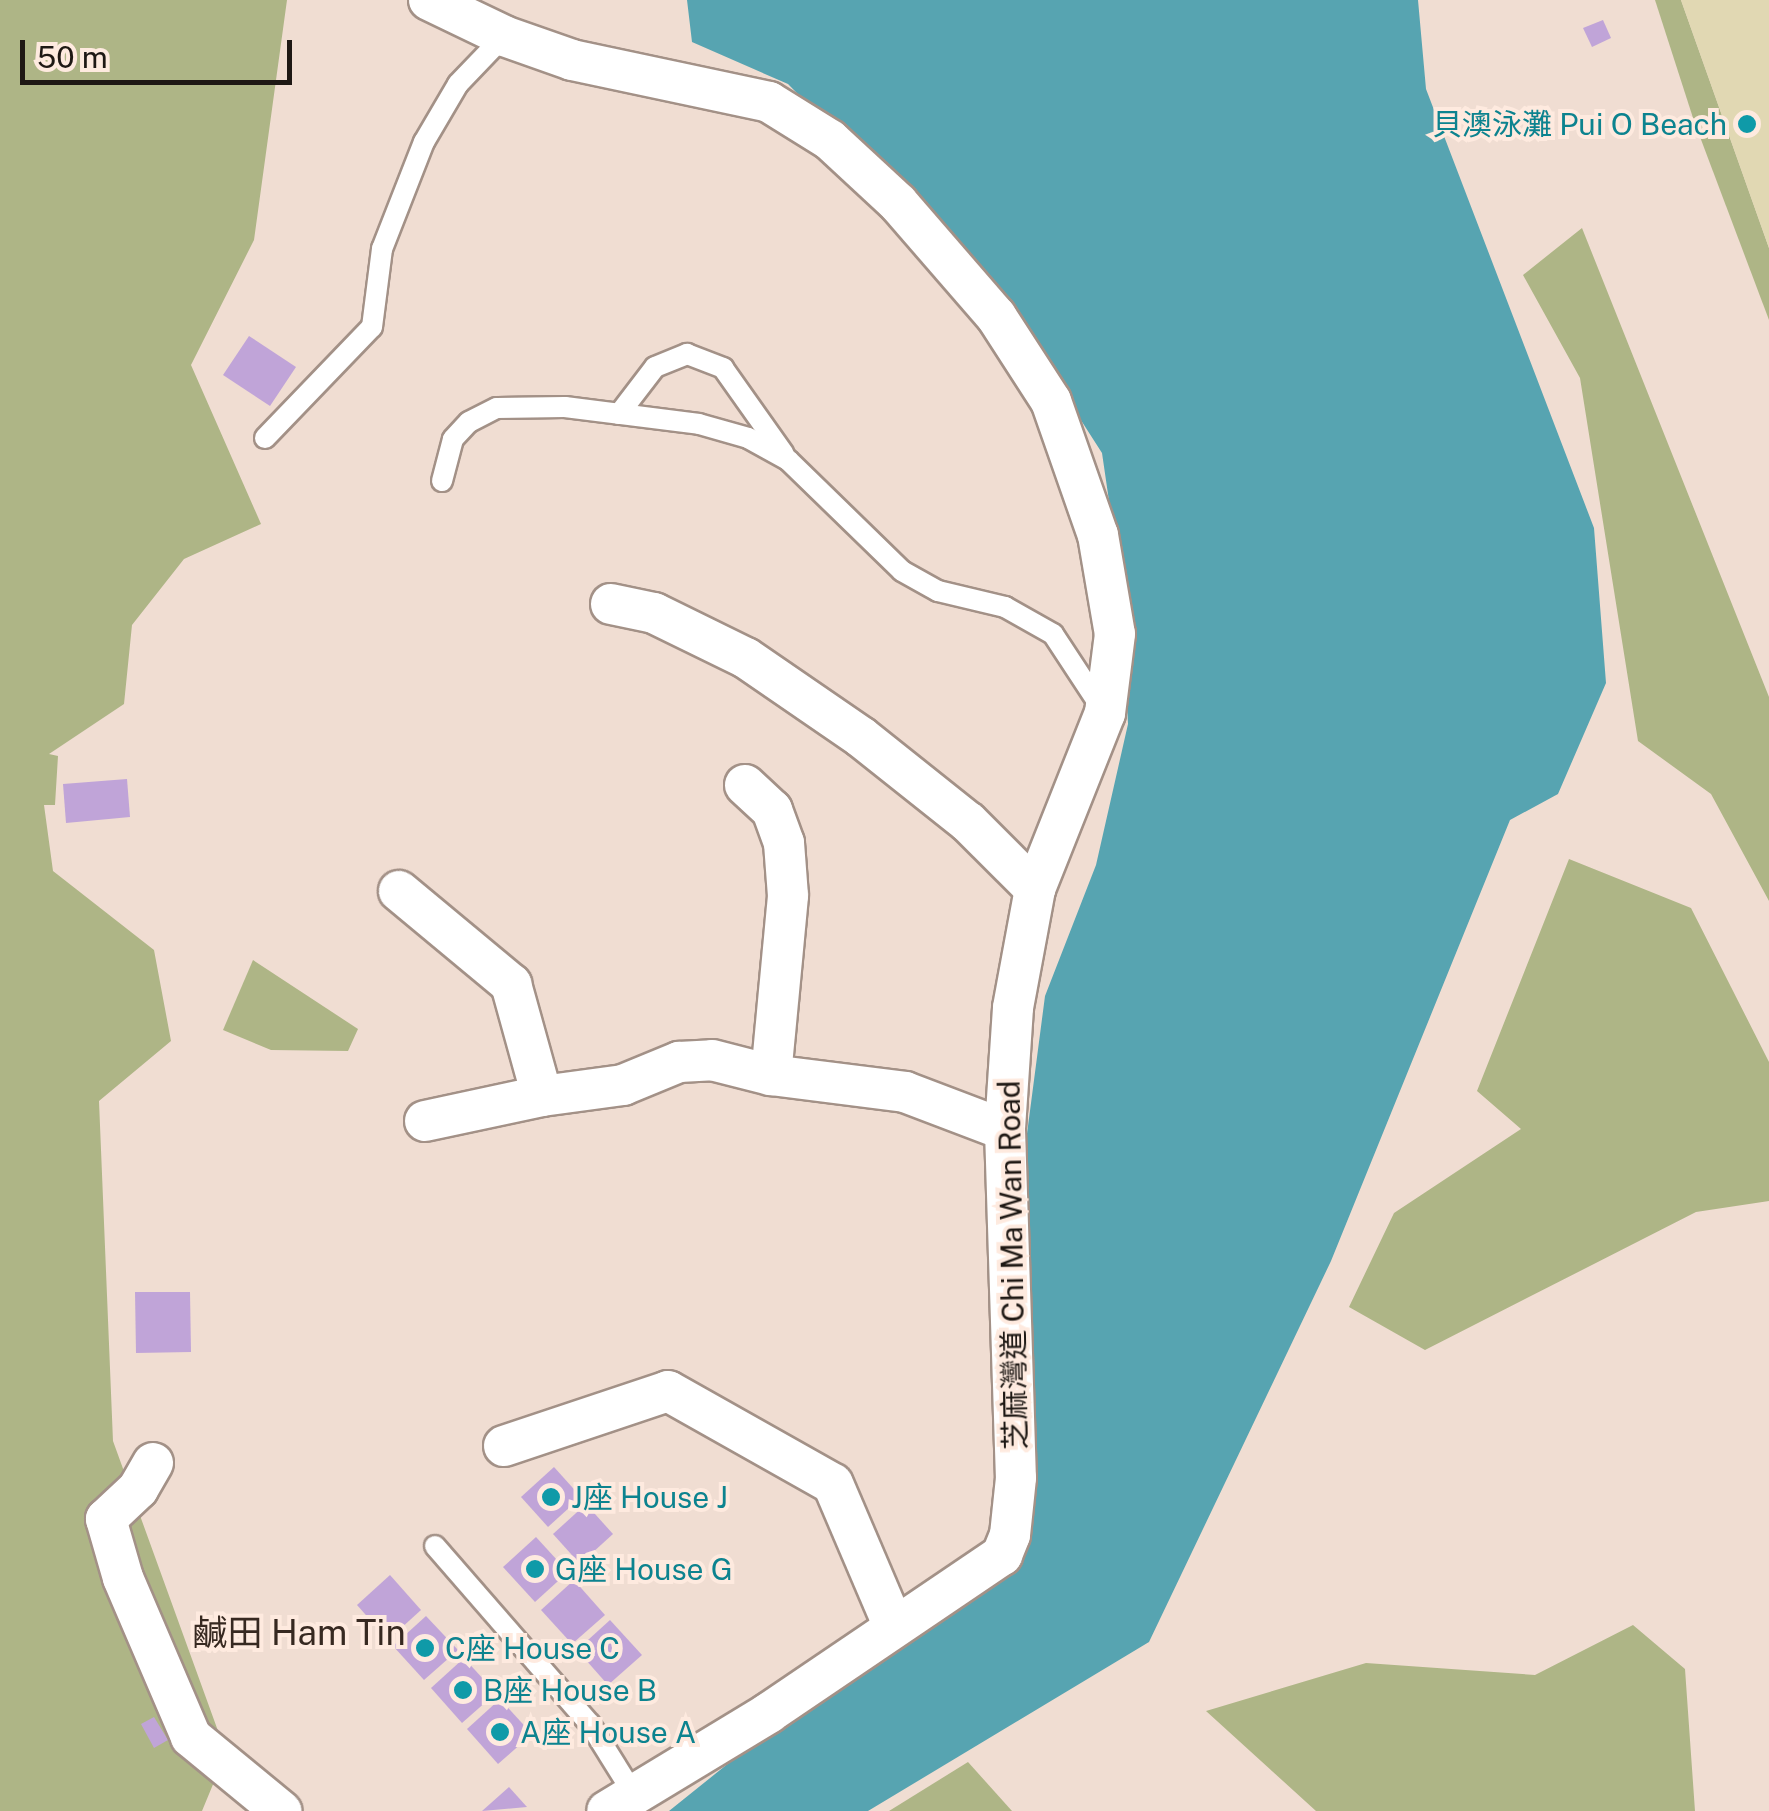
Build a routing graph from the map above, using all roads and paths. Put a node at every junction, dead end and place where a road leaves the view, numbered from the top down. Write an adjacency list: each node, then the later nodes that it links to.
1 (429, 0): 2 (street, 芝麻灣道 Chi Ma Wan Road)
2 (504, 36): 4 (lane); 8 (street, 芝麻灣道 Chi Ma Wan Road)
3 (618, 414): 5 (lane); 5 (lane); 6 (lane)
4 (265, 438)
5 (788, 460): 8 (lane)
6 (442, 481)
7 (611, 604): 10 (street)
8 (1105, 713): 10 (street, 芝麻灣道 Chi Ma Wan Road)
9 (745, 785): 12 (street)
10 (1036, 889): 15 (street, 芝麻灣道 Chi Ma Wan Road)
11 (399, 891): 13 (street)
12 (770, 1075): 13 (street); 15 (street)
13 (542, 1096): 14 (street)
14 (426, 1121)
15 (1005, 1130): 19 (street, 芝麻灣道 Chi Ma Wan Road)
16 (504, 1446): 19 (street)
17 (153, 1462): 21 (street)
18 (435, 1546): 20 (lane)
19 (894, 1626): 20 (street, 芝麻灣道 Chi Ma Wan Road)
20 (620, 1802)
21 (282, 1811)

